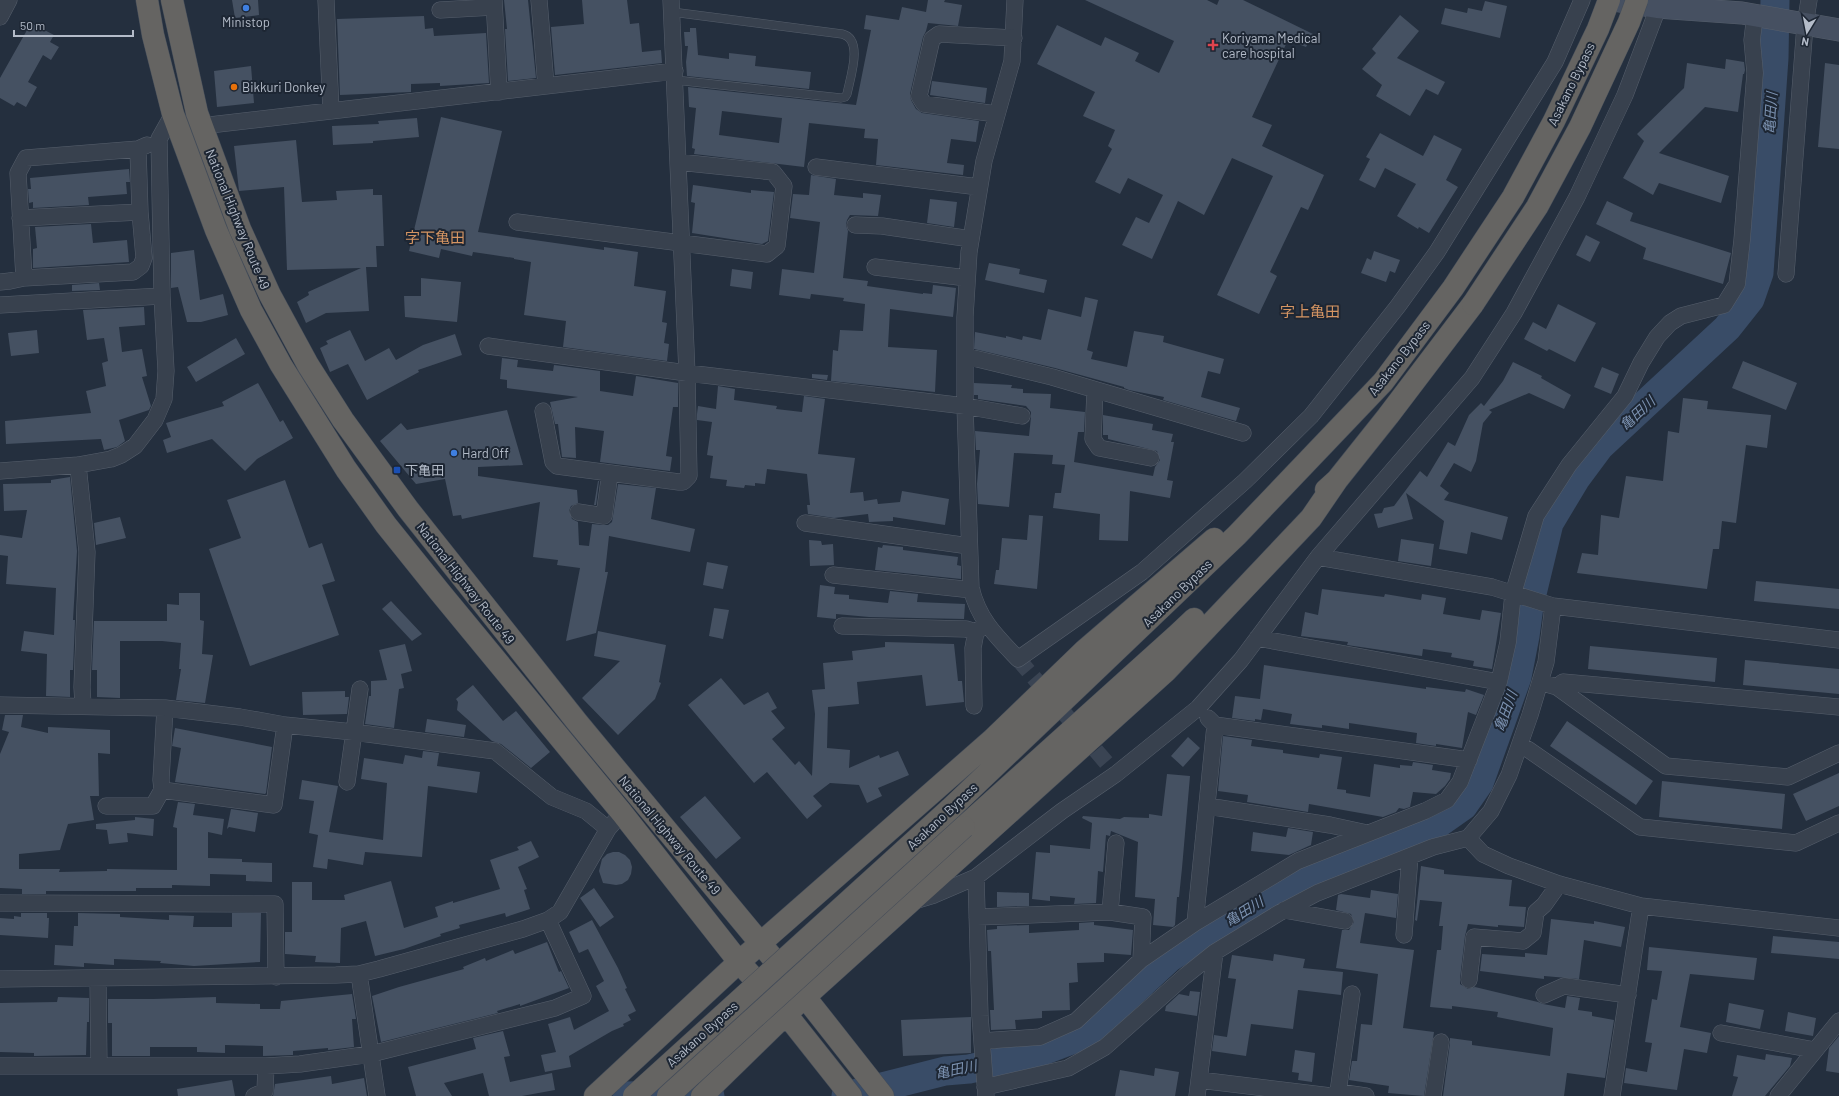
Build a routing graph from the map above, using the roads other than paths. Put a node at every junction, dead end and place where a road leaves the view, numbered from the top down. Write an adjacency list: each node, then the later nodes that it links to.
1 (8, 0): 18 (street)
2 (147, 0): 26 (highway, National Highway Route 49)
3 (172, 0): 28 (highway, National Highway Route 49)
4 (326, 0): 25 (street)
5 (539, 0): 23 (street)
6 (1015, 0): 21 (street)
7 (1582, 0): 70 (street)
8 (1608, 0): 56 (highway, Asakano Bypass)
9 (1613, 0): 14 (main road)
10 (1637, 0): 60 (highway, Asakano Bypass, bridge)
11 (1710, 0): 17 (main road)
12 (1809, 0): 19 (street)
13 (494, 3): 16 (street); 24 (street)
14 (1659, 4): 17 (main road); 64 (street)
15 (671, 6): 22 (street); 22 (lane)
16 (440, 10)
17 (1749, 14): 19 (main road); 67 (street)
18 (0, 17)
19 (1806, 25): 20 (main road); 41 (street)
20 (1839, 30)
21 (1014, 38): 27 (street); 27 (street)
22 (675, 76): 23 (street); 31 (street)
23 (546, 86): 24 (street)
24 (499, 92): 25 (street)
25 (331, 111): 28 (street)
26 (173, 114): 29 (street); 93 (highway, National Highway Route 49)
27 (996, 114): 33 (street)
28 (201, 126): 113 (highway, National Highway Route 49)
29 (159, 140): 30 (street); 45 (street)
30 (138, 149): 34 (street); 35 (street)
31 (678, 162): 39 (street); 39 (street)
32 (816, 167): 33 (street)
33 (979, 187): 38 (street)
34 (140, 212): 35 (street); 42 (street)
35 (20, 218): 42 (street)
36 (517, 222): 39 (street)
37 (855, 225): 38 (street)
38 (971, 239): 43 (street)
39 (681, 244): 49 (street)
40 (875, 267): 43 (street)
41 (1786, 274)
42 (24, 278): 44 (street)
43 (967, 278): 48 (street)
44 (0, 282)
45 (162, 296): 46 (street); 57 (street)
46 (0, 305)
47 (488, 346): 49 (street)
48 (965, 356): 50 (street); 51 (street)
49 (687, 373): 51 (street); 59 (street)
50 (1095, 390): 54 (street); 55 (street)
51 (965, 406): 53 (street); 63 (street)
52 (543, 411): 59 (street)
53 (1022, 416)
54 (1243, 433)
55 (1151, 458)
56 (1311, 458): 113 (highway); 143 (highway, Asakano Bypass, bridge)
57 (78, 464): 58 (street); 78 (street)
58 (0, 471)
59 (610, 473): 61 (street)
60 (1337, 480): 102 (highway); 144 (highway, Asakano Bypass, bridge)
61 (578, 512)
62 (805, 523): 63 (street)
63 (970, 546): 66 (street)
64 (1318, 557): 67 (street); 71 (street)
65 (833, 575): 66 (street)
66 (972, 590): 70 (street)
67 (1515, 595): 68 (street); 73 (street)
68 (1553, 606): 72 (street); 74 (street)
69 (842, 626): 70 (street)
70 (982, 628): 79 (street)
71 (1257, 638): 73 (street); 81 (street)
72 (1839, 640)
73 (1499, 682): 88 (street)
74 (1540, 682): 75 (street); 86 (street)
75 (1557, 687): 82 (street); 87 (street)
76 (360, 689): 85 (street)
77 (0, 704): 78 (street)
78 (83, 705): 80 (street)
79 (974, 706)
80 (165, 708): 84 (street); 90 (street)
81 (1198, 708): 83 (street); 100 (street)
82 (1839, 708)
83 (1215, 724): 88 (street); 92 (street)
84 (285, 725): 85 (street); 90 (street)
85 (353, 732): 89 (street); 95 (street)
86 (1520, 745): 94 (street); 97 (street)
87 (1839, 753)
88 (1468, 760): 96 (street)
89 (347, 782)
90 (162, 790): 91 (street)
91 (106, 806)
92 (1207, 806): 96 (street); 110 (street)
93 (622, 813): 95 (street); 116 (highway, National Highway Route 49)
94 (1839, 823)
95 (608, 829): 108 (street)
96 (1367, 833): 110 (street)
97 (1468, 838): 99 (street); 101 (street)
98 (1116, 843): 106 (street)
99 (1410, 856): 105 (street); 112 (street)
100 (976, 877): 102 (street); 107 (street)
101 (1559, 884): 104 (street); 121 (street)
102 (911, 902): 125 (highway)
103 (0, 904): 118 (street)
104 (1641, 906): 111 (street); 124 (street)
105 (1284, 910): 109 (street); 114 (street)
106 (1110, 912): 107 (street); 115 (street)
107 (977, 917): 132 (street)
108 (548, 920): 117 (street); 133 (street)
109 (1345, 921)
110 (1195, 923): 115 (street)
111 (1839, 928)
112 (1404, 936)
113 (761, 944): 116 (highway); 125 (highway, National Highway Route 49)
114 (1216, 952): 137 (street); 138 (street)
115 (1141, 960): 132 (street)
116 (739, 962): 126 (highway, National Highway Route 49); 142 (highway)
117 (359, 974): 118 (street); 133 (street)
118 (276, 977): 119 (street)
119 (98, 978): 120 (street); 135 (street)
120 (0, 979)
121 (1469, 980)
122 (1352, 994): 139 (street)
123 (1544, 995): 124 (street)
124 (1628, 995): 151 (street)
125 (805, 998): 126 (highway); 147 (highway, National Highway Route 49)
126 (786, 1014): 145 (highway); 146 (highway, National Highway Route 49)
127 (1839, 1021): 131 (street)
128 (1721, 1033): 131 (street)
129 (1441, 1042): 150 (street)
130 (1839, 1043): 131 (street)
131 (1819, 1045): 152 (street)
132 (982, 1046): 138 (street)
133 (371, 1054): 136 (street); 141 (street)
134 (0, 1066): 135 (street)
135 (99, 1066): 136 (street)
136 (266, 1066): 140 (street)
137 (1199, 1080): 139 (street); 148 (street)
138 (985, 1092)
139 (1338, 1092): 149 (street)
140 (254, 1096)
141 (377, 1096)
142 (595, 1096)
143 (634, 1096)
144 (668, 1096)
145 (702, 1096)
146 (851, 1096)
147 (883, 1096)
148 (1197, 1096)
149 (1366, 1096)
150 (1433, 1096)
151 (1612, 1096)
152 (1778, 1096)

